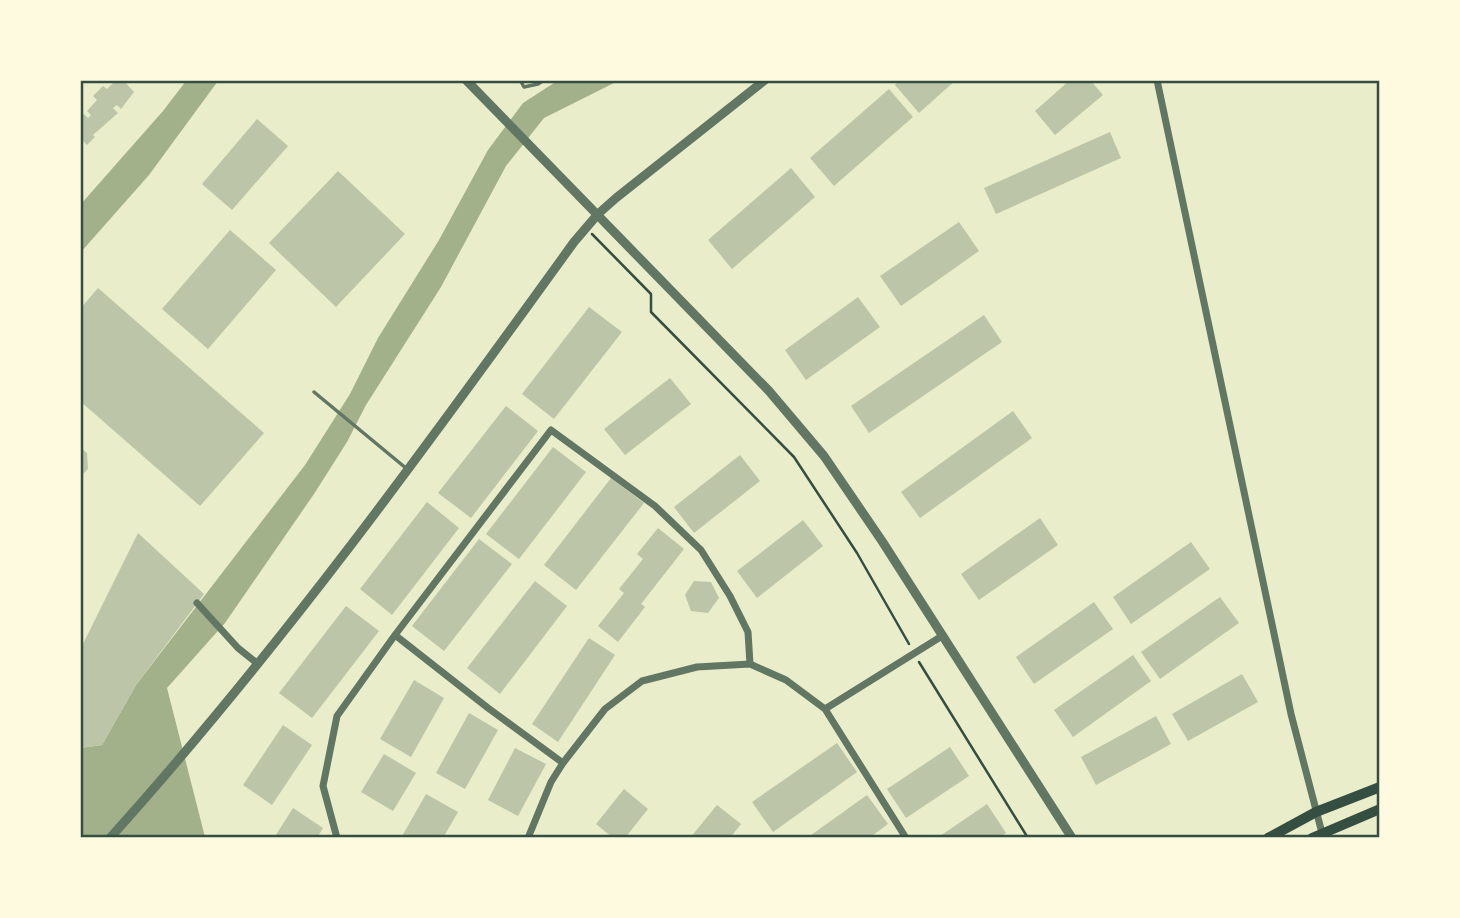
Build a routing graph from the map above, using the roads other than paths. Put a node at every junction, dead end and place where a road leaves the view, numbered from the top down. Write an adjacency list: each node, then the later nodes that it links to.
1 (466, 80): 6 (street)
2 (520, 80): 3 (lane)
3 (544, 80)
4 (765, 80): 6 (street)
5 (1157, 80): 18 (street)
6 (598, 214): 8 (street); 11 (street)
7 (314, 392): 8 (lane)
8 (408, 471): 12 (street)
9 (197, 603): 12 (street)
10 (395, 635): 13 (street); 15 (street); 21 (street)
11 (942, 636): 14 (street); 24 (street)
12 (258, 664): 20 (street)
13 (750, 664): 14 (street); 15 (street)
14 (825, 709): 23 (street)
15 (563, 763): 22 (street)
16 (1380, 787): 18 (main road)
17 (1380, 809): 19 (main road)
18 (1316, 812): 19 (street); 25 (main road)
19 (1317, 835)
20 (110, 838)
21 (337, 838)
22 (528, 838)
23 (906, 838)
24 (1072, 838)
25 (1268, 838)

